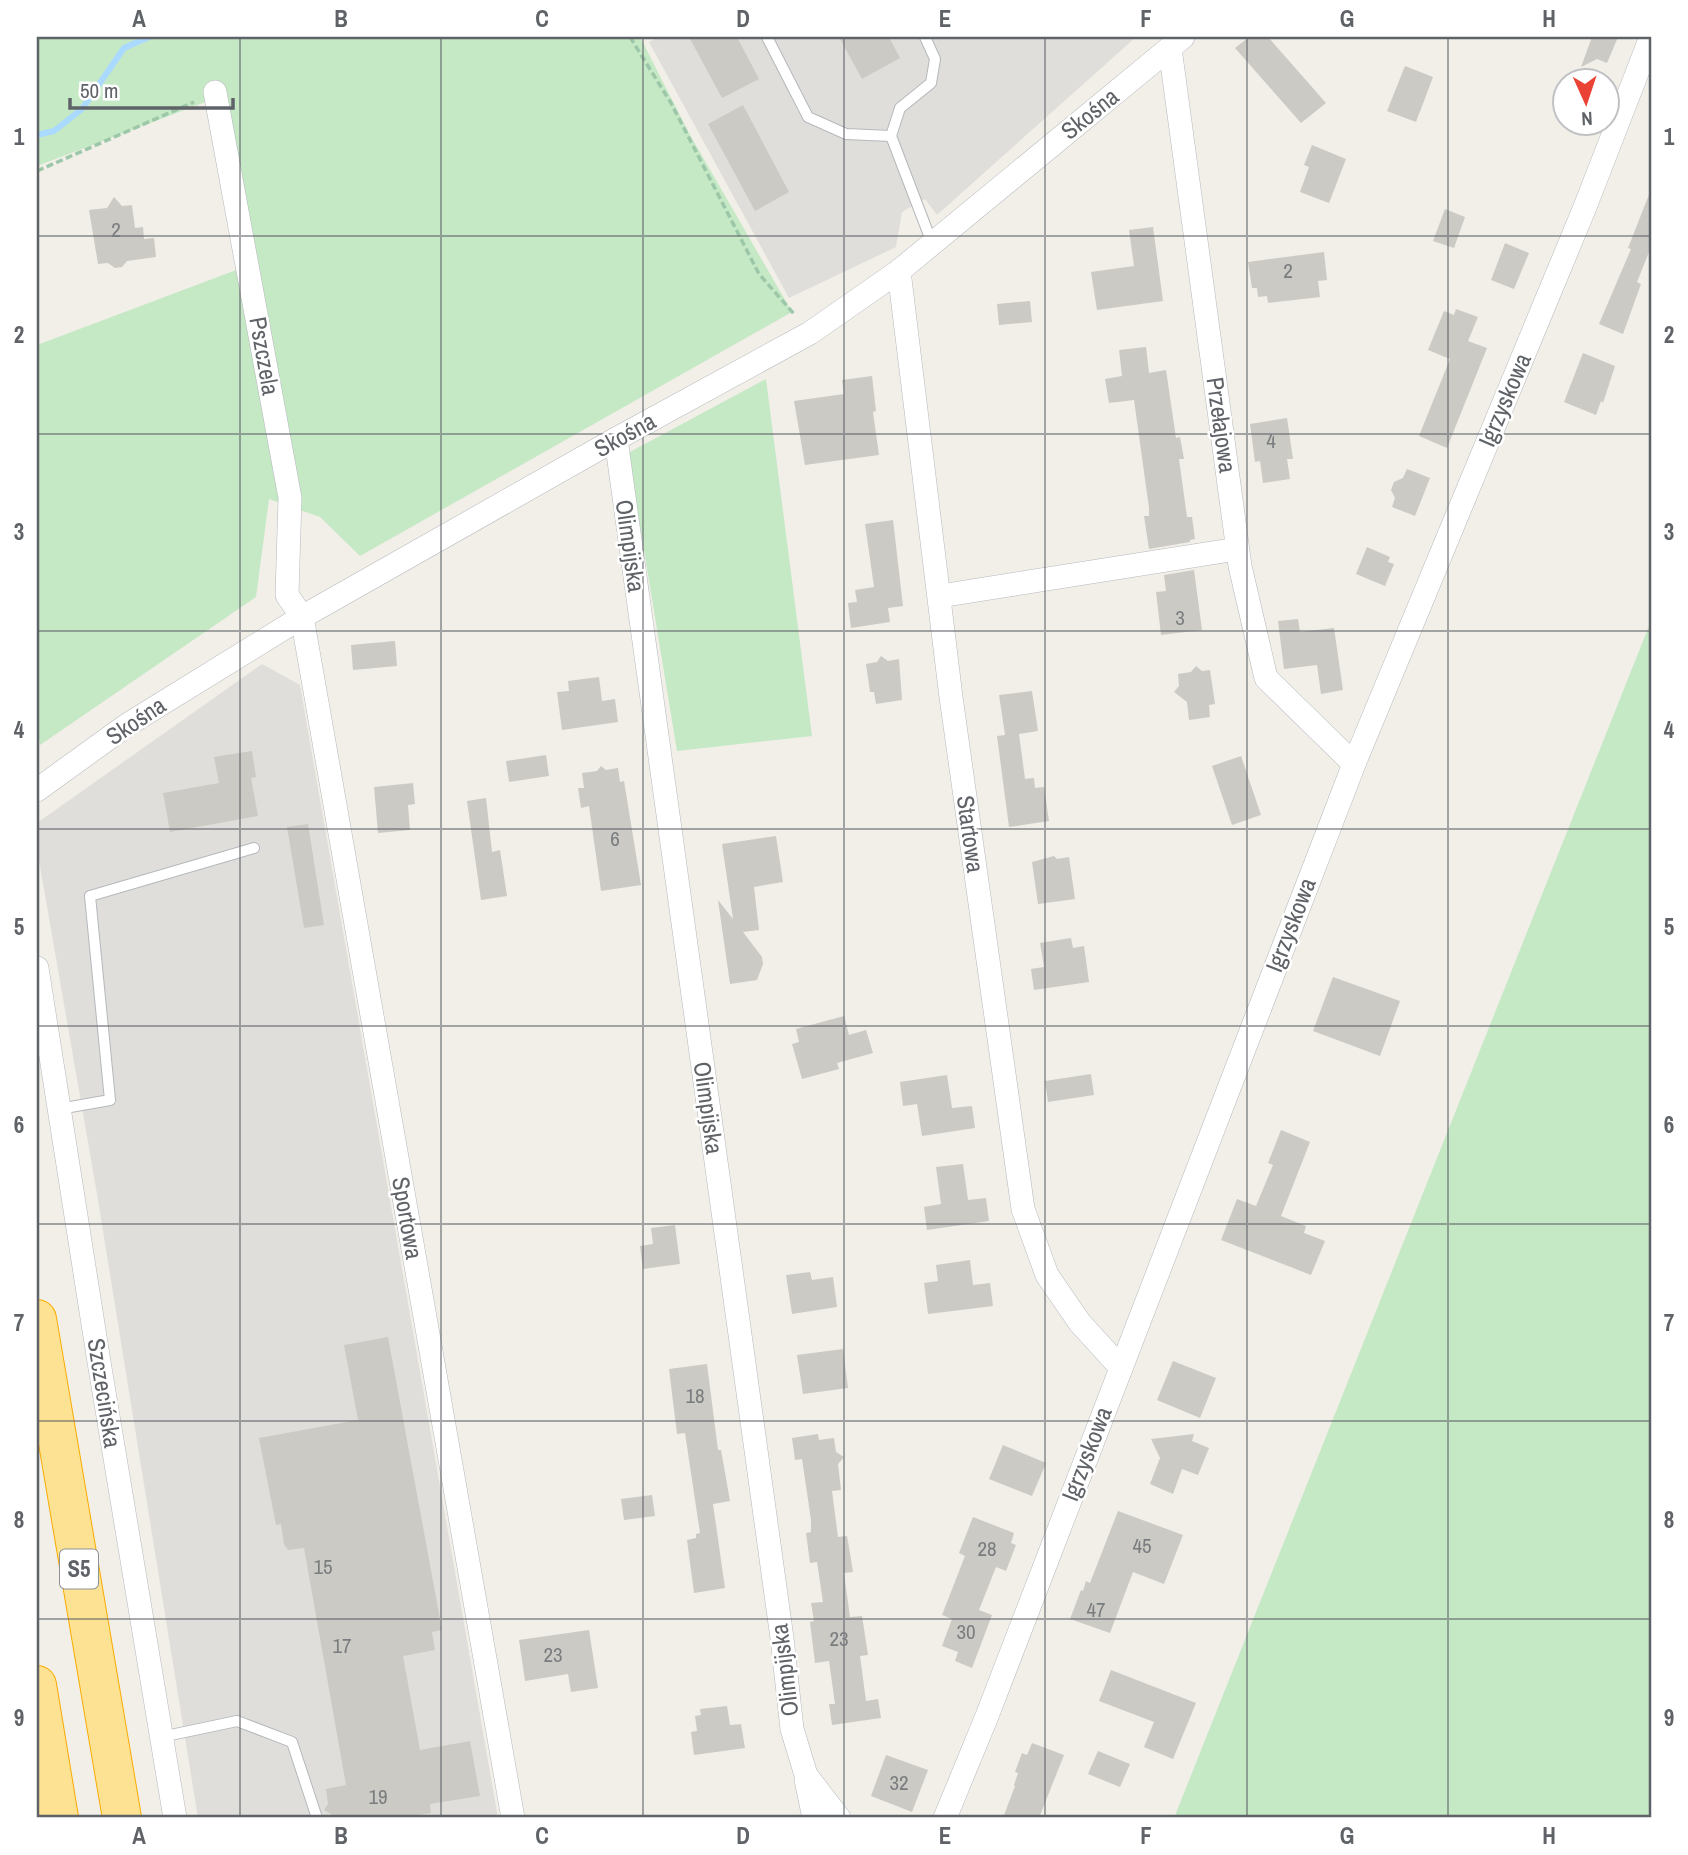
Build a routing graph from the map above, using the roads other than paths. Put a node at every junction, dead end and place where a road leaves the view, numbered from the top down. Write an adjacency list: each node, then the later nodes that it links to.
1 (766, 37): 6 (lane)
2 (925, 37): 6 (lane)
3 (1651, 37): 13 (street, Igrzyskowa)
4 (1176, 42): 7 (street, Skośna); 10 (street, Przełajowa)
5 (215, 92): 12 (street, Pszczela)
6 (891, 136): 7 (lane)
7 (933, 243): 8 (street, Skośna)
8 (899, 271): 9 (street, Skośna); 11 (street, Startowa)
9 (615, 439): 12 (street, Skośna); 22 (street, Olimpijska)
10 (1237, 549): 11 (street); 13 (street, Przełajowa)
11 (940, 596): 19 (street, Startowa)
12 (302, 617): 14 (street, Skośna); 27 (street, Sportowa)
13 (1354, 764): 19 (street, Igrzyskowa)
14 (37, 790)
15 (254, 848): 17 (lane)
16 (37, 968): 17 (street, Szczecińska)
17 (59, 1109): 21 (street, Szczecińska)
18 (37, 1319): 24 (highway, S5)
19 (1121, 1368): 30 (street, Igrzyskowa)
20 (37, 1685): 23 (highway)
21 (161, 1737): 25 (street, Szczecińska); 26 (lane)
22 (806, 1775): 28 (street, Olimpijska); 29 (street, Olimpijska)
23 (60, 1818)
24 (122, 1818)
25 (175, 1818)
26 (317, 1818)
27 (513, 1818)
28 (814, 1818)
29 (839, 1818)
30 (945, 1818)

